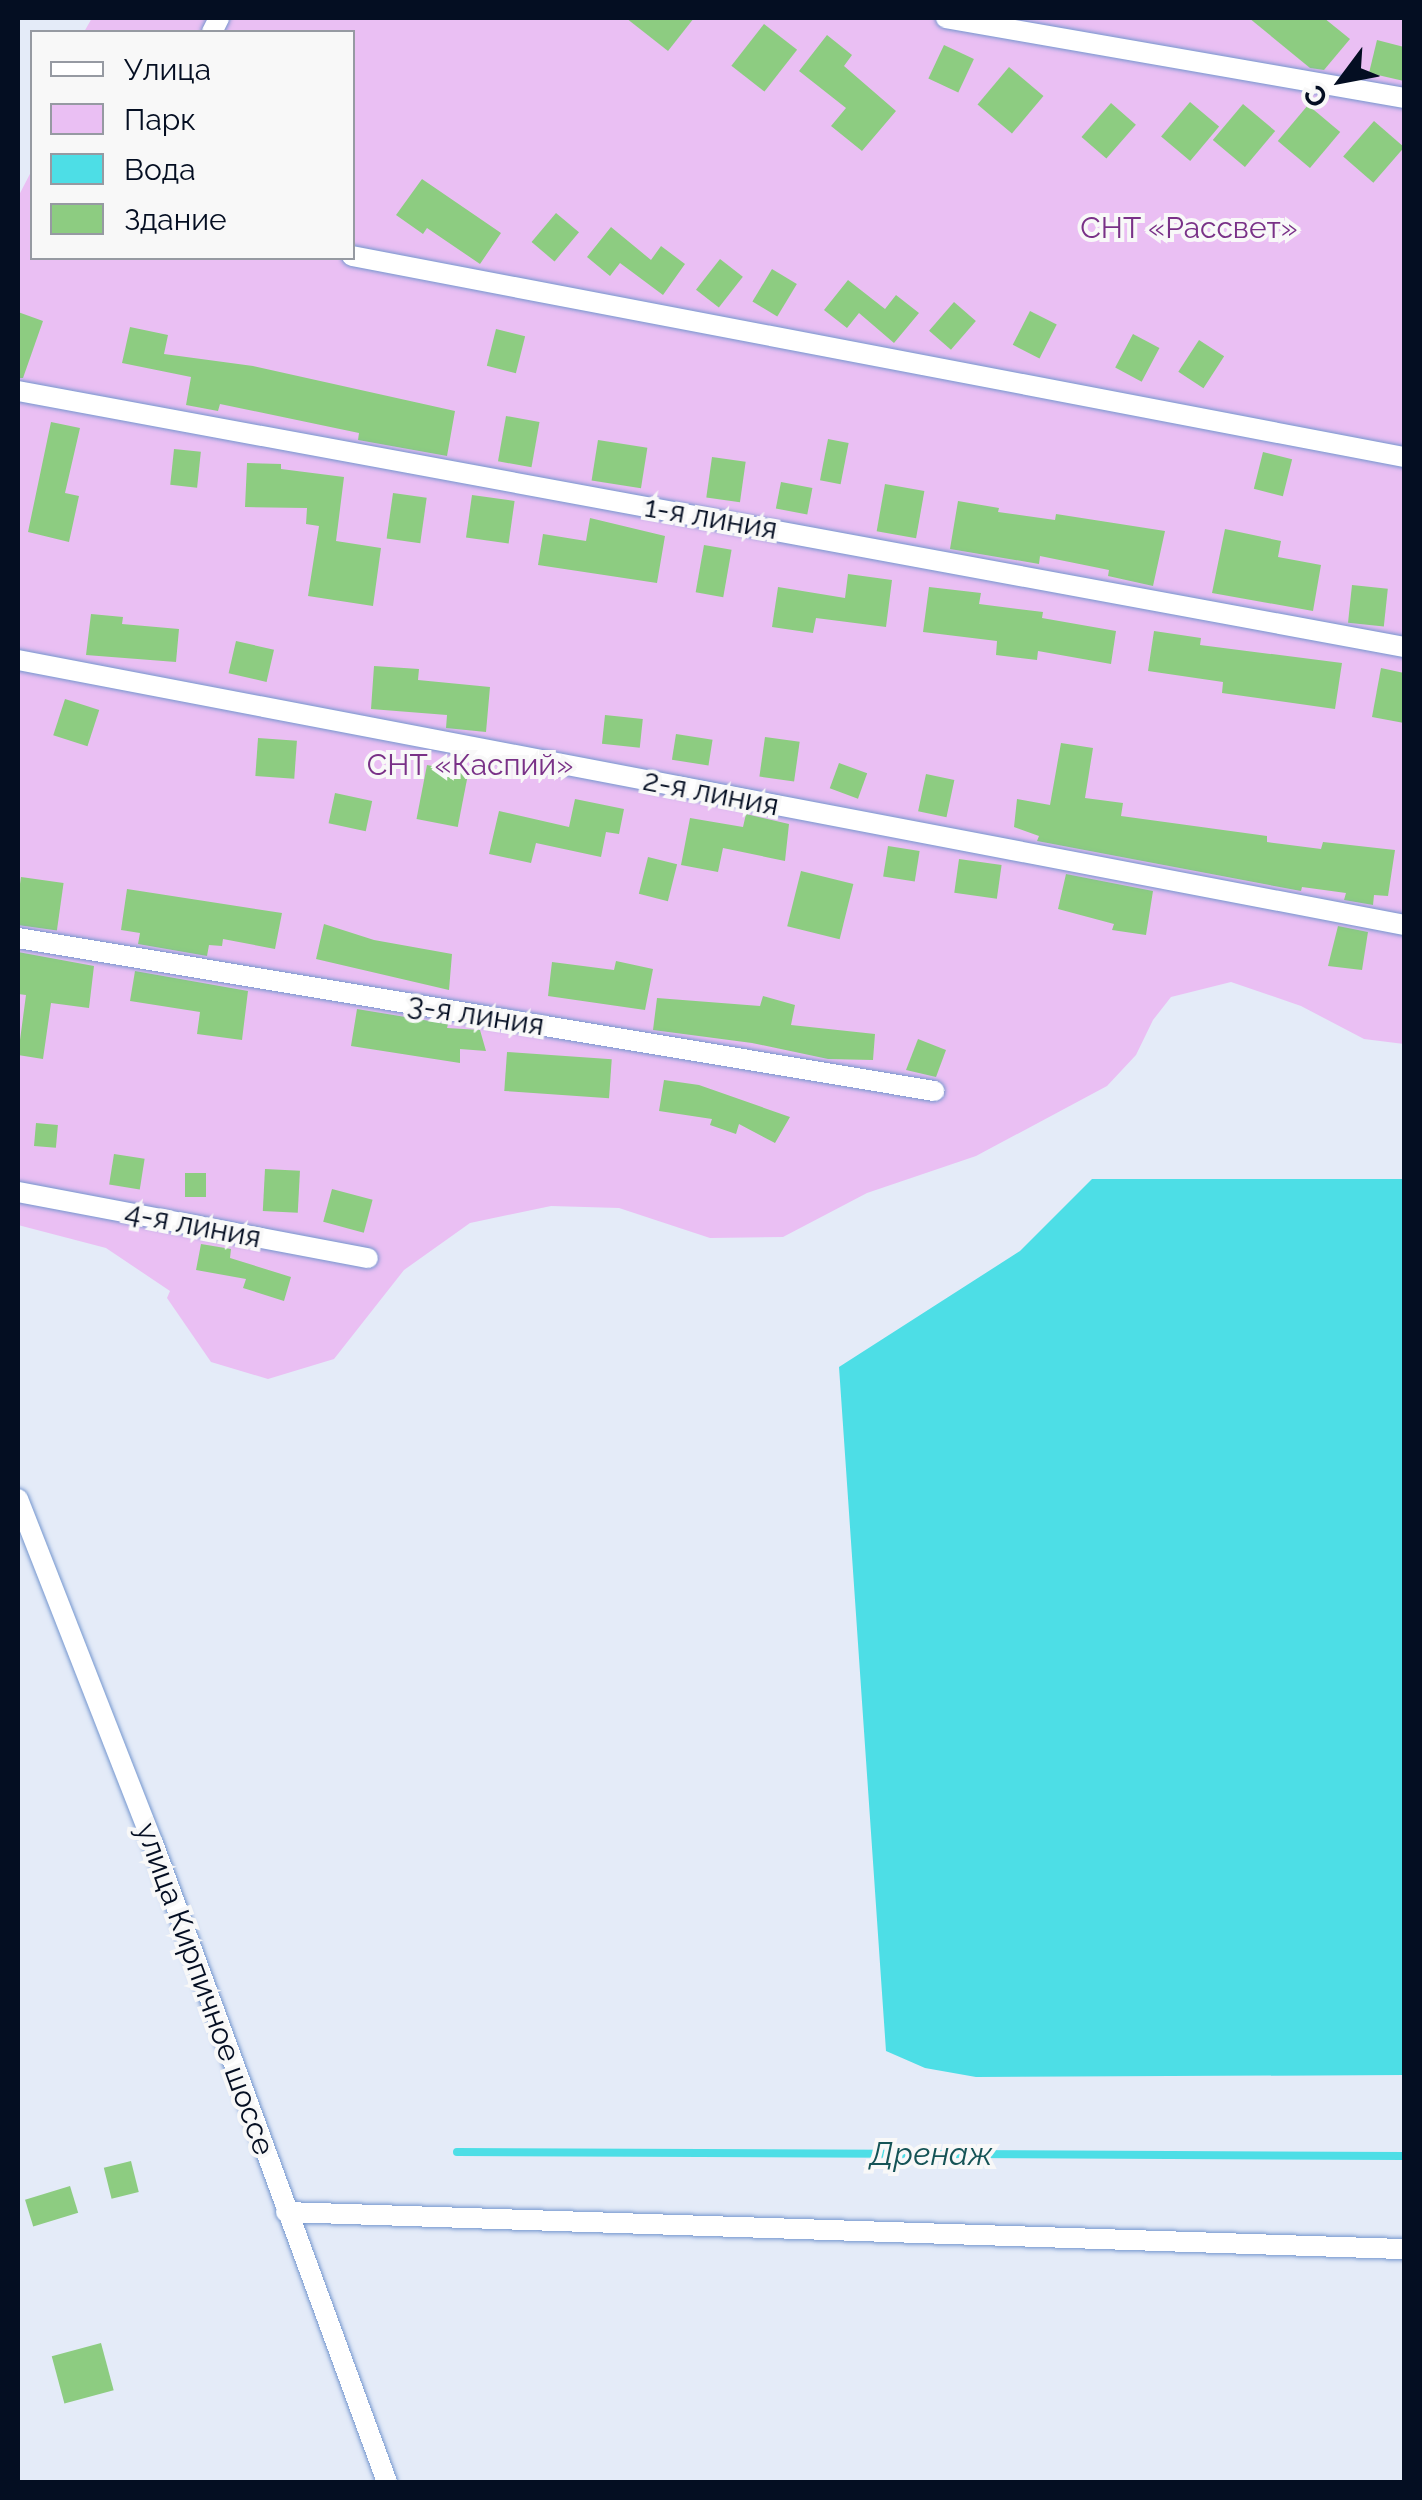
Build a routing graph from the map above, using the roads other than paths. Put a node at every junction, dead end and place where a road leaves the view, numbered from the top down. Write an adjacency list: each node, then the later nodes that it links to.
1 (946, 18): 2 (street)
2 (1404, 98)
3 (355, 257): 5 (street)
4 (18, 390): 6 (street, 1-я линия)
5 (1404, 457)
6 (1404, 646)
7 (18, 660): 8 (street, 2-я линия)
8 (1404, 925)
9 (18, 938): 10 (street, 3-я линия)
10 (934, 1091)
11 (18, 1192): 12 (street, 4-я линия)
12 (368, 1258)
13 (18, 1499): 14 (street, улица Кирпичное шоссе)
14 (286, 2212): 15 (street); 16 (street, улица Кирпичное шоссе)
15 (1404, 2249)
16 (387, 2482)

